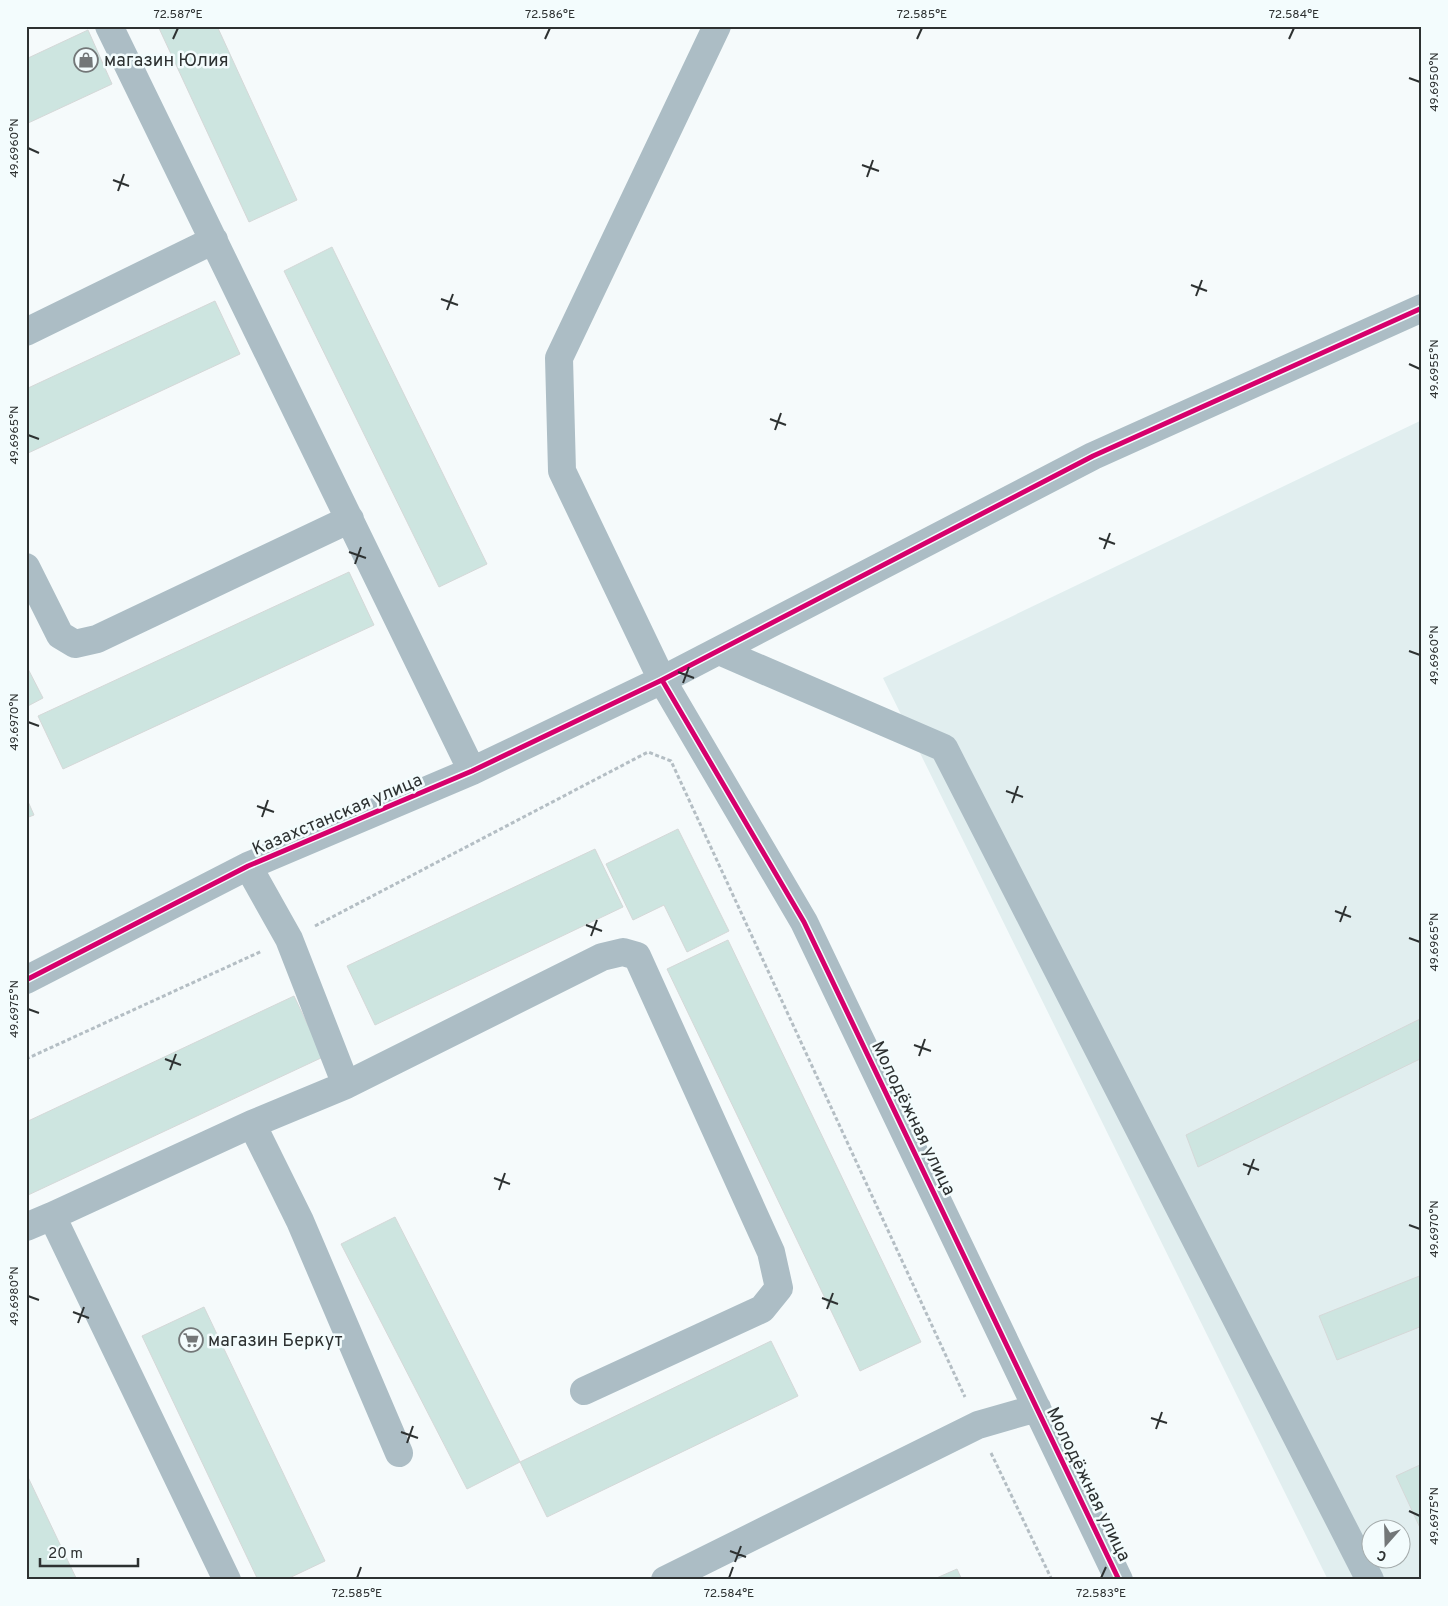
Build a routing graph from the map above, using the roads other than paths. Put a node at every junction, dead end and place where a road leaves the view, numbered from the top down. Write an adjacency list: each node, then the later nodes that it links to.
1 (109, 26): 3 (street)
2 (717, 26): 9 (street, Молодёжная улица)
3 (214, 240): 5 (street); 6 (street)
4 (1422, 308): 8 (street, Казахстанская улица)
5 (26, 332)
6 (350, 519): 7 (street); 10 (street)
7 (26, 568)
8 (718, 651): 9 (street, Казахстанская улица); 23 (street)
9 (662, 680): 10 (street, Казахстанская улица); 18 (street, Молодёжная улица)
10 (472, 771): 11 (street, Казахстанская улица)
11 (248, 866): 12 (street, Казахстанская улица); 13 (street)
12 (26, 980)
13 (346, 1085): 14 (street); 17 (street)
14 (252, 1124): 15 (street); 19 (street)
15 (52, 1216): 16 (street); 20 (street)
16 (26, 1227)
17 (584, 1391)
18 (1037, 1408): 21 (street); 22 (street, Молодёжная улица)
19 (399, 1453)
20 (227, 1580)
21 (665, 1580)
22 (1120, 1580)
23 (1370, 1580)

